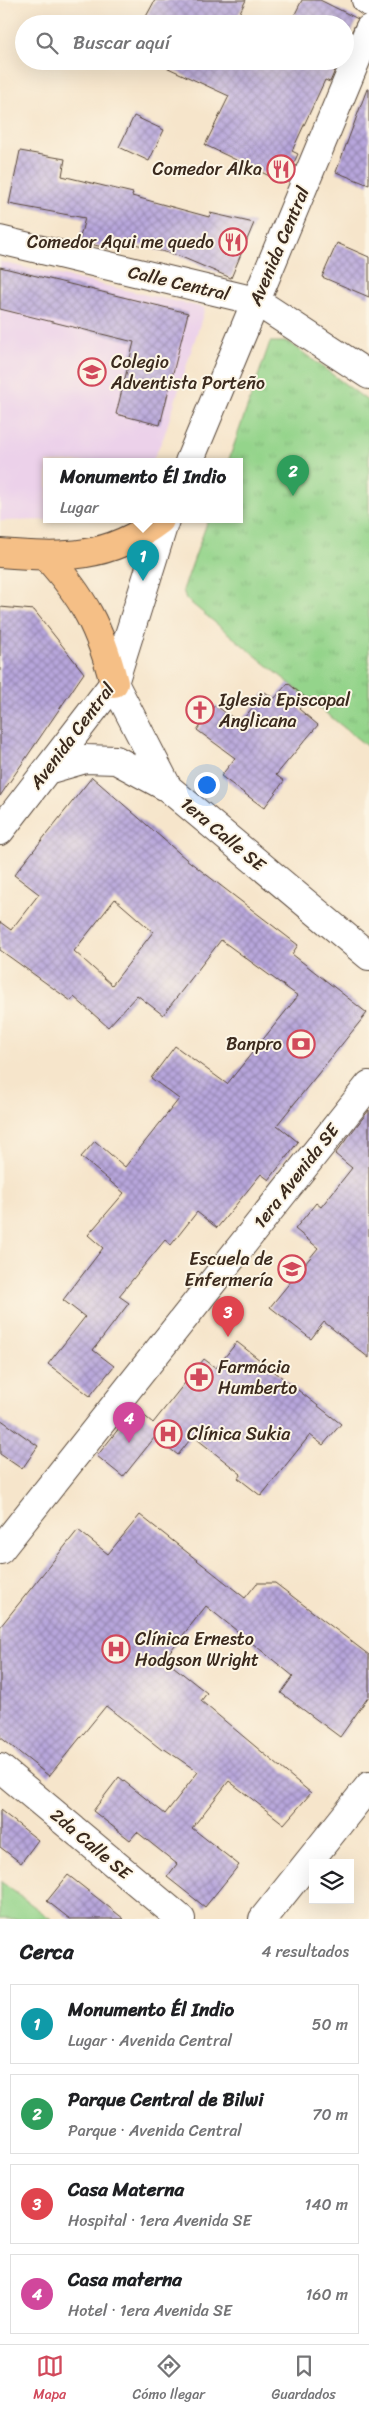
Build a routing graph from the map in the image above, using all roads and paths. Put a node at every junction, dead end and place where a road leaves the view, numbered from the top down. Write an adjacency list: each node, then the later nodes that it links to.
1 (366, 0): 2 (street)
2 (369, 2)
3 (369, 29): 4 (street, Avenida Central)
4 (354, 65)
5 (352, 70): 7 (street, Avenida Central)
6 (0, 240): 7 (street, Calle Central)
7 (256, 301): 8 (street, Calle Central); 9 (street, Avenida Central)
8 (369, 376)
9 (190, 458)
10 (156, 523): 13 (main road)
11 (164, 523): 14 (street, Avenida Central)
12 (0, 552): 13 (main road)
13 (46, 556): 14 (main road)
14 (114, 683): 15 (street, Avenida Central); 16 (street, 1era Calle SE)
15 (47, 770): 16 (street); 17 (street, Avenida Central)
16 (168, 788): 18 (street, 1era Calle SE)
17 (0, 831)
18 (369, 956)
19 (369, 1085): 20 (street, 1era Avenida SE)
20 (0, 1550)
21 (0, 1768): 23 (street, 2da Calle SE)
22 (369, 1786): 24 (street)
23 (182, 1919)
24 (262, 1919)

